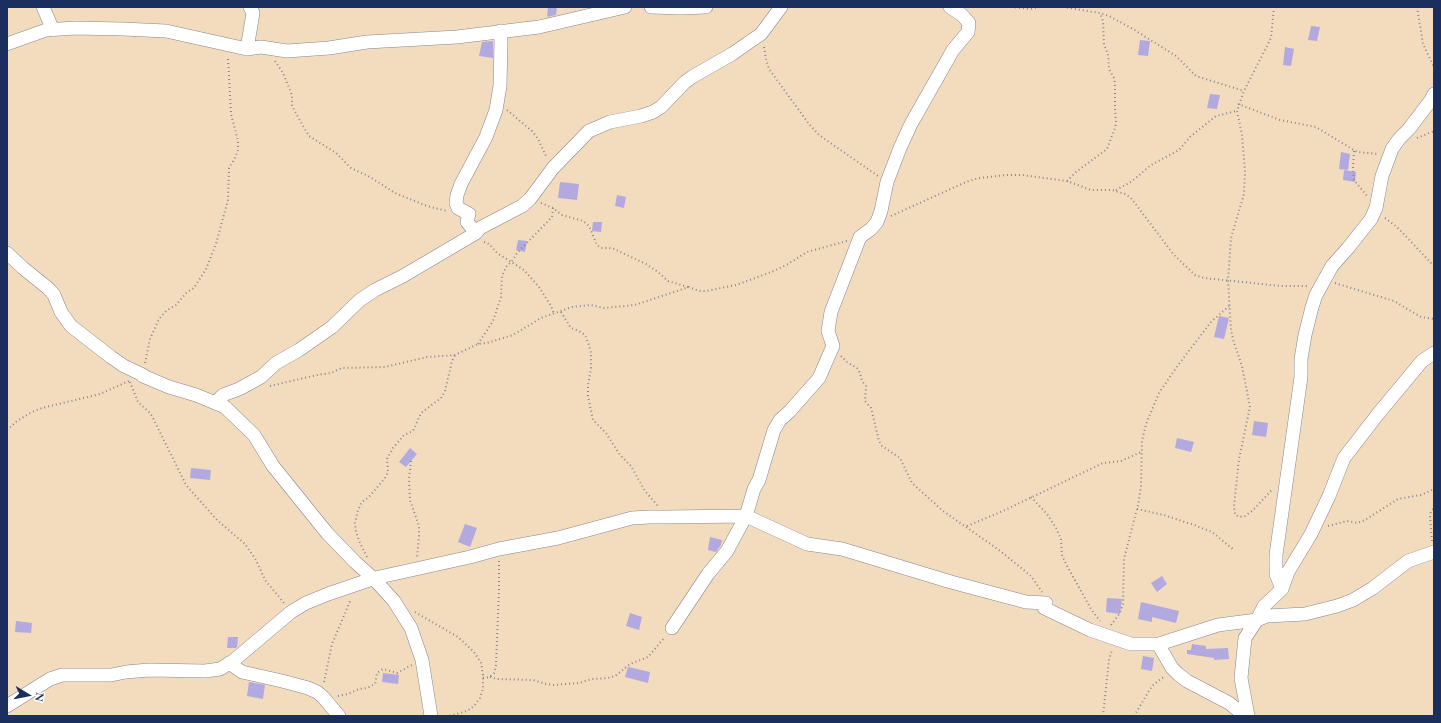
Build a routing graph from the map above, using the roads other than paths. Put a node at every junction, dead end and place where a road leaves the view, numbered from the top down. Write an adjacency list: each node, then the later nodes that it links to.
1 (43, 7): 8 (street)
2 (250, 7): 11 (street)
3 (625, 7): 9 (street)
4 (651, 7): 5 (street)
5 (706, 7)
6 (781, 7): 13 (street)
7 (950, 7): 17 (street)
8 (52, 30): 10 (street); 11 (street)
9 (500, 31): 11 (street); 13 (street)
10 (7, 44)
11 (247, 49)
12 (1434, 94): 20 (street)
13 (476, 233): 16 (street)
14 (7, 253): 16 (street)
15 (1434, 353): 20 (street)
16 (225, 407): 19 (street)
17 (746, 516): 19 (street); 22 (street); 23 (street)
18 (1434, 552): 21 (street)
19 (374, 579): 24 (street); 27 (street)
20 (1282, 589): 21 (street)
21 (1257, 620): 23 (street); 28 (street)
22 (672, 628)
23 (1158, 644): 28 (street)
24 (230, 664): 25 (street); 26 (street)
25 (7, 706)
26 (339, 716)
27 (431, 716)
28 (1246, 716)

